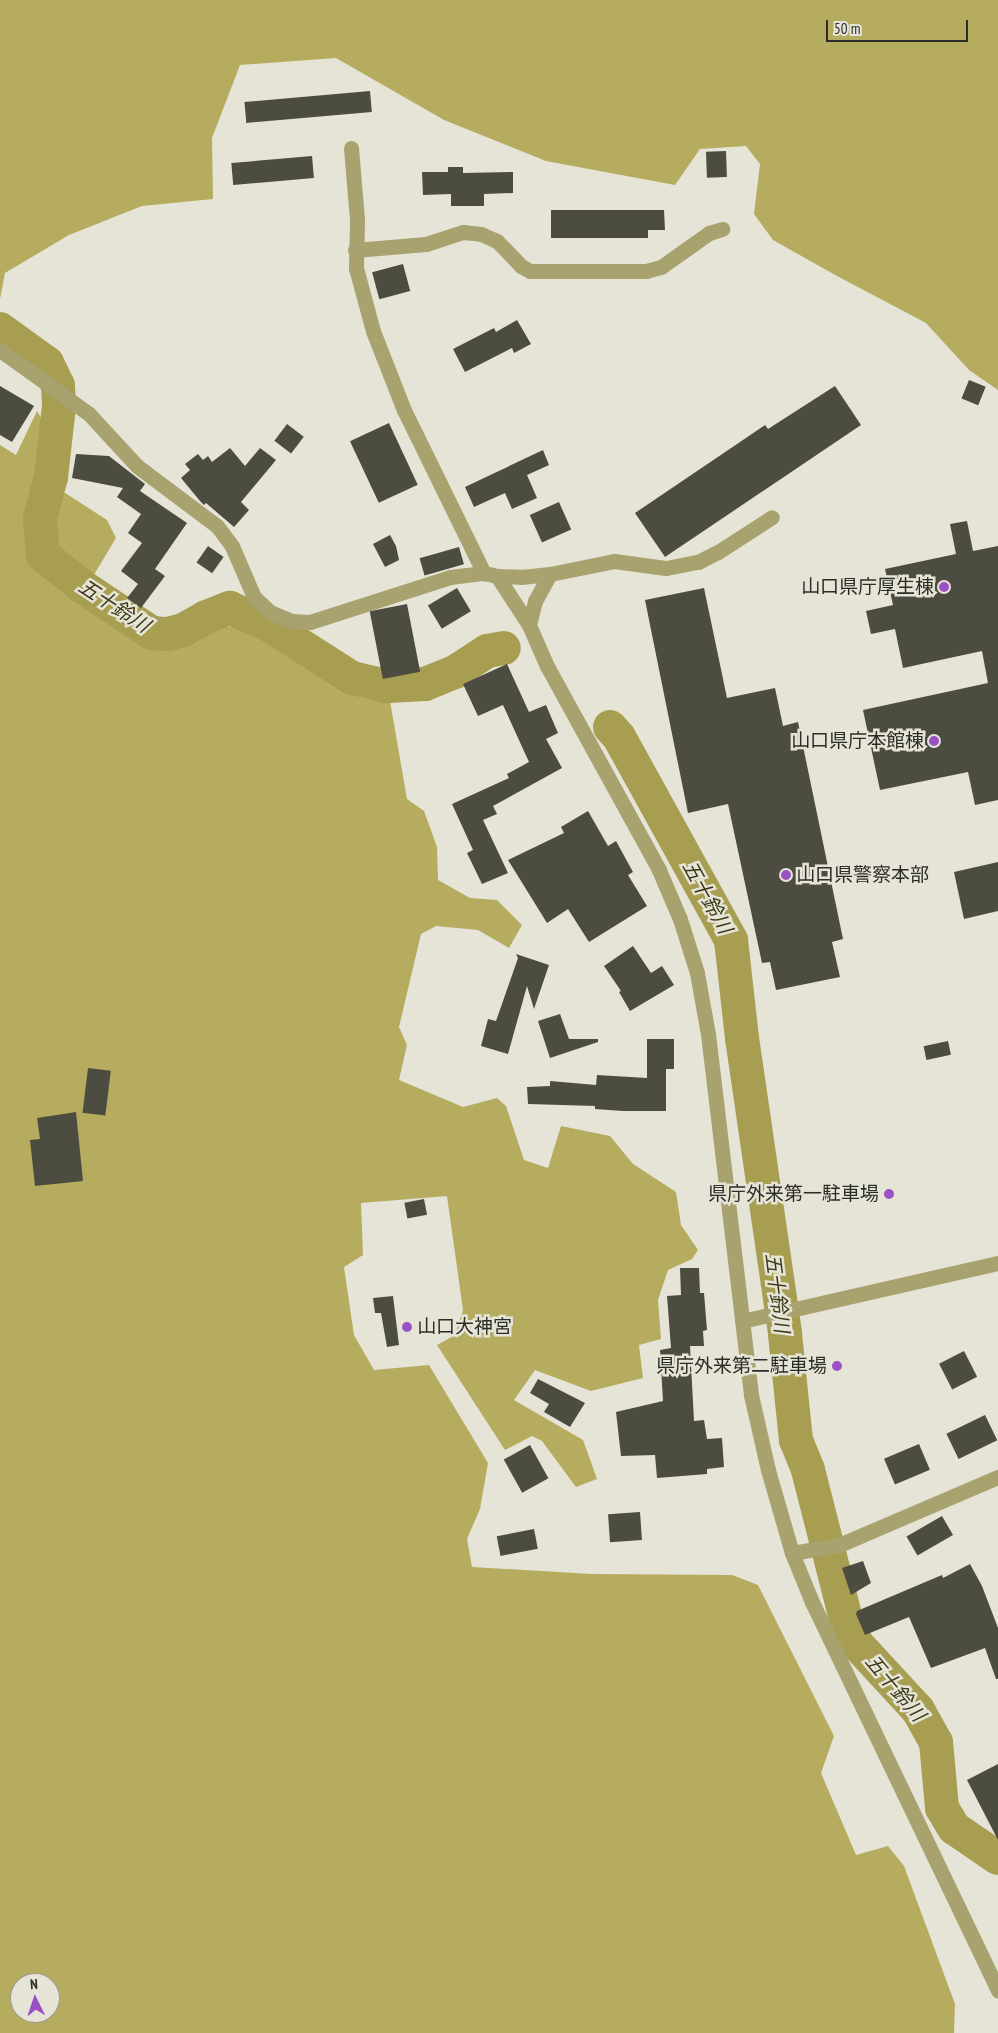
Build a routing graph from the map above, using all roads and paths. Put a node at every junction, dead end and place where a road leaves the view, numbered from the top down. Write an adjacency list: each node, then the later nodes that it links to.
1 (351, 148): 3 (street)
2 (722, 229): 3 (street)
3 (355, 250): 6 (street)
4 (0, 350): 6 (street)
5 (772, 517): 7 (street)
6 (490, 574): 7 (street); 8 (street)
7 (550, 574): 8 (street)
8 (529, 625): 10 (street)
9 (998, 1263): 10 (street)
10 (742, 1321): 12 (street)
11 (998, 1477): 12 (street)
12 (792, 1553): 13 (street)
13 (998, 1991)

